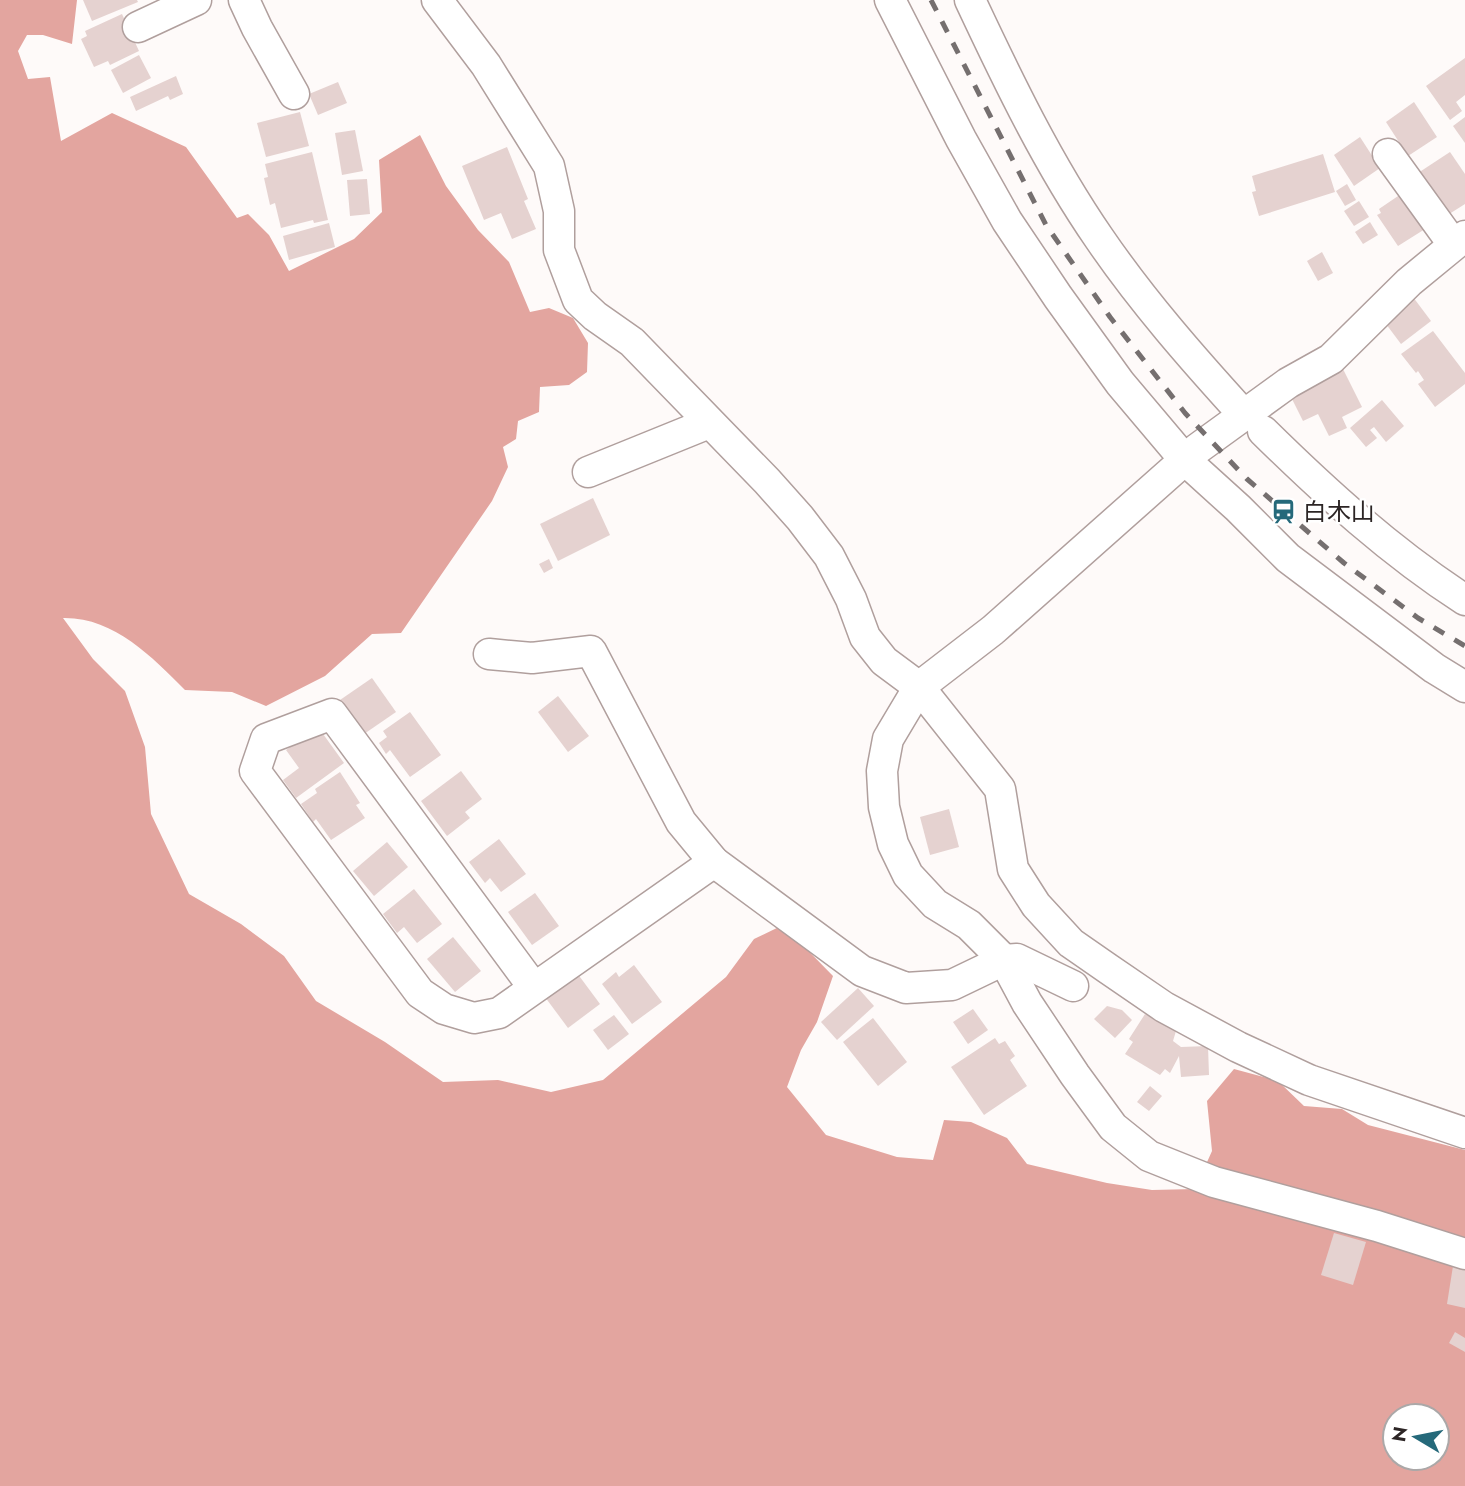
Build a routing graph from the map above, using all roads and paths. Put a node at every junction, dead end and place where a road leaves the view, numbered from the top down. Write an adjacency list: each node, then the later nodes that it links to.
1 (196, 0): 6 (street)
2 (244, 0): 7 (street)
3 (437, 0): 10 (street)
4 (890, 0): 12 (street)
5 (970, 0): 11 (street)
6 (138, 27)
7 (294, 94)
8 (1388, 154): 9 (street)
9 (1459, 240): 11 (street)
10 (709, 423): 13 (street); 16 (street)
11 (1254, 423): 12 (street); 14 (street)
12 (1185, 460): 16 (street); 17 (street)
13 (588, 472)
14 (1465, 600)
15 (489, 654): 18 (street)
16 (919, 687): 19 (street); 22 (street)
17 (1465, 687)
18 (713, 862): 19 (street); 21 (street)
19 (1004, 960): 20 (street); 23 (street)
20 (1073, 986)
21 (534, 988): 21 (street)
22 (1465, 1133)
23 (1465, 1254)

